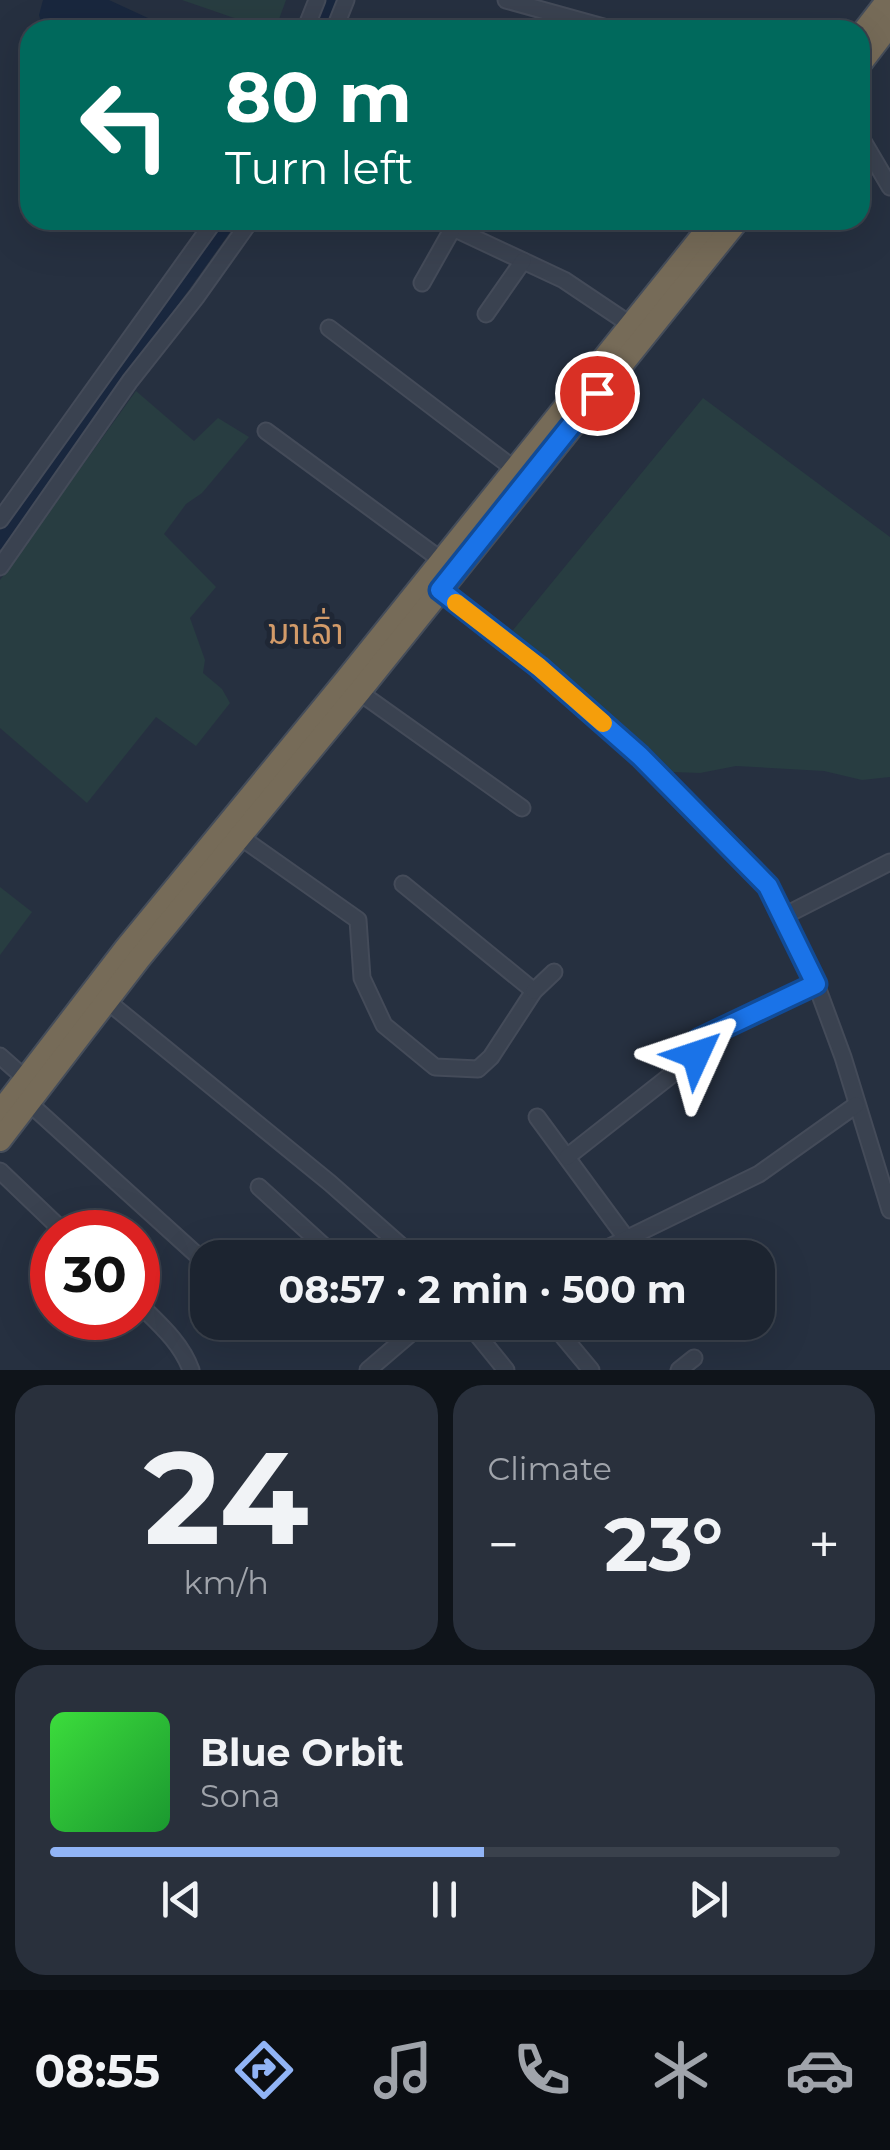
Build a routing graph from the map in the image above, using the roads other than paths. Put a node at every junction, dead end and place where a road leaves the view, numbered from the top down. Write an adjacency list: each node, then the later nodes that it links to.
1 (506, 0): 3 (street)
2 (884, 8): 4 (highway)
3 (578, 20)
4 (870, 41)
5 (870, 152): 6 (street)
6 (889, 183)
7 (208, 230): 20 (street)
8 (243, 230): 21 (street)
9 (452, 230): 14 (street)
10 (457, 230): 13 (street)
11 (708, 230): 16 (highway)
12 (730, 230): 22 (highway)
13 (524, 261): 15 (street); 16 (street)
14 (422, 283)
15 (486, 314)
16 (631, 325): 19 (highway)
17 (329, 328): 19 (street)
18 (266, 431): 22 (street)
19 (513, 468): 22 (highway)
20 (0, 520)
21 (1, 564)
22 (447, 564): 23 (highway)
23 (432, 585): 24 (highway); 29 (street); 33 (highway)
24 (358, 692): 25 (street); 26 (highway)
25 (522, 808)
26 (239, 836): 32 (street); 33 (highway)
27 (890, 862): 29 (street)
28 (403, 884): 32 (street)
29 (784, 916): 31 (street)
30 (554, 972): 32 (street)
31 (816, 984): 37 (street); 41 (street)
32 (534, 990)
33 (101, 996): 35 (highway); 36 (highway); 49 (street)
34 (0, 1056): 35 (street)
35 (26, 1079): 38 (highway)
36 (29, 1103): 40 (highway); 51 (street)
37 (856, 1105): 43 (street); 47 (street)
38 (0, 1112)
39 (537, 1118): 41 (street)
40 (0, 1140)
41 (567, 1157): 47 (street)
42 (0, 1172): 45 (street)
43 (888, 1186): 46 (street)
44 (259, 1187): 48 (street)
45 (41, 1210)
46 (890, 1210)
47 (626, 1238): 50 (street)
48 (317, 1240)
49 (395, 1240)
50 (622, 1240)
51 (190, 1249)
52 (160, 1325): 57 (street)
53 (400, 1340): 58 (street)
54 (482, 1340): 59 (street)
55 (565, 1340): 60 (street)
56 (694, 1358): 61 (street)
57 (191, 1370)
58 (368, 1370)
59 (506, 1370)
60 (591, 1370)
61 (680, 1370)

